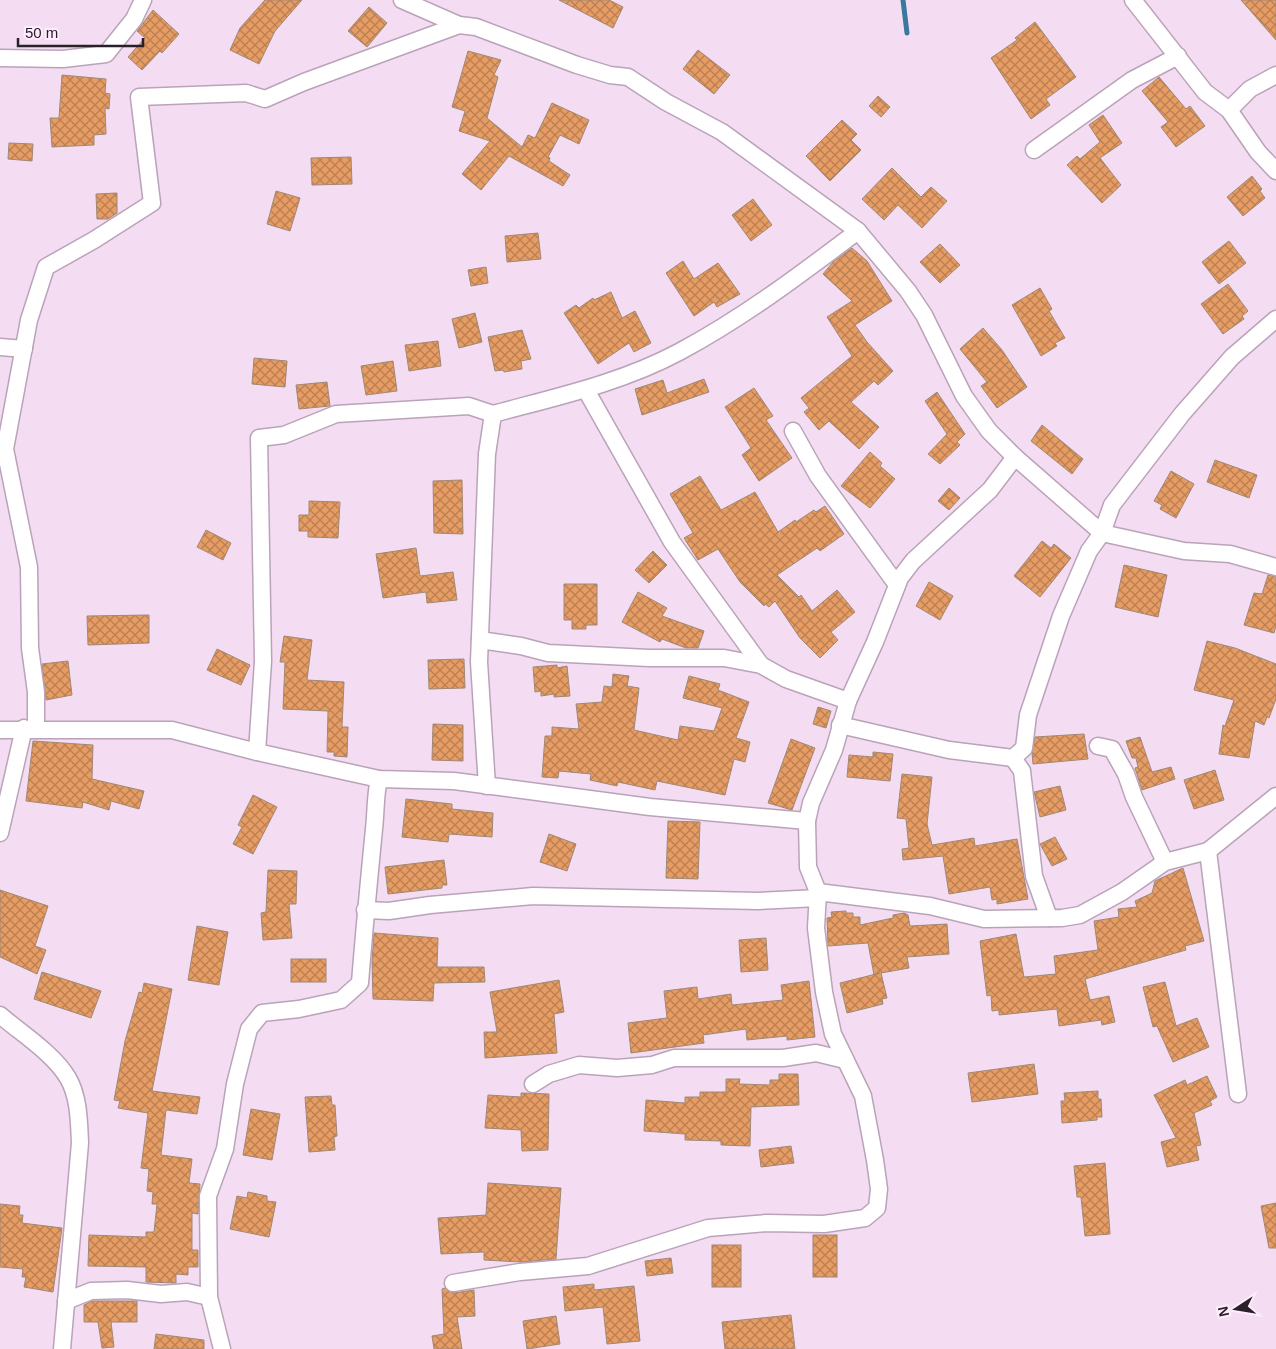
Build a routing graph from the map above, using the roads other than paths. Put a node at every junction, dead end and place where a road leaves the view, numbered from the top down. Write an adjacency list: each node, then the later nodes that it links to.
1 (143, 0): 6 (street)
2 (402, 0): 4 (street)
3 (1133, 0): 5 (street)
4 (459, 24): 11 (street); 14 (street)
5 (1178, 56): 8 (street); 9 (street)
6 (0, 58)
7 (1276, 75): 8 (street)
8 (1229, 110): 10 (street)
9 (1034, 150)
10 (1276, 170)
11 (858, 231): 15 (street); 18 (street)
12 (1276, 319): 19 (street)
13 (0, 347): 14 (street)
14 (24, 349): 26 (street)
15 (586, 390): 16 (street); 23 (street)
16 (493, 414): 22 (street); 29 (street)
17 (793, 431): 21 (street)
18 (1015, 458): 19 (street); 21 (street)
19 (1102, 533): 20 (street); 30 (street)
20 (1276, 567)
21 (897, 585): 24 (street)
22 (480, 640): 23 (street); 32 (street)
23 (761, 665): 24 (street)
24 (848, 702): 25 (street)
25 (840, 726): 30 (street); 34 (street)
26 (30, 728): 27 (street); 29 (street); 35 (street)
27 (0, 730)
28 (1098, 746): 37 (street)
29 (257, 752): 31 (street)
30 (1013, 758): 40 (street)
31 (379, 779): 32 (street); 39 (street)
32 (488, 786): 34 (street)
33 (1276, 796): 36 (street)
34 (807, 821): 38 (street)
35 (0, 832)
36 (1208, 851): 37 (street); 44 (street)
37 (1165, 862): 40 (street)
38 (818, 895): 39 (street); 40 (street); 42 (street)
39 (365, 910): 46 (street)
40 (1049, 918)
41 (0, 1015): 47 (street)
42 (845, 1060): 43 (street); 45 (street)
43 (533, 1084)
44 (1238, 1094)
45 (454, 1283)
46 (209, 1298): 47 (street); 49 (street)
47 (66, 1301): 48 (street)
48 (62, 1349)
49 (222, 1349)

